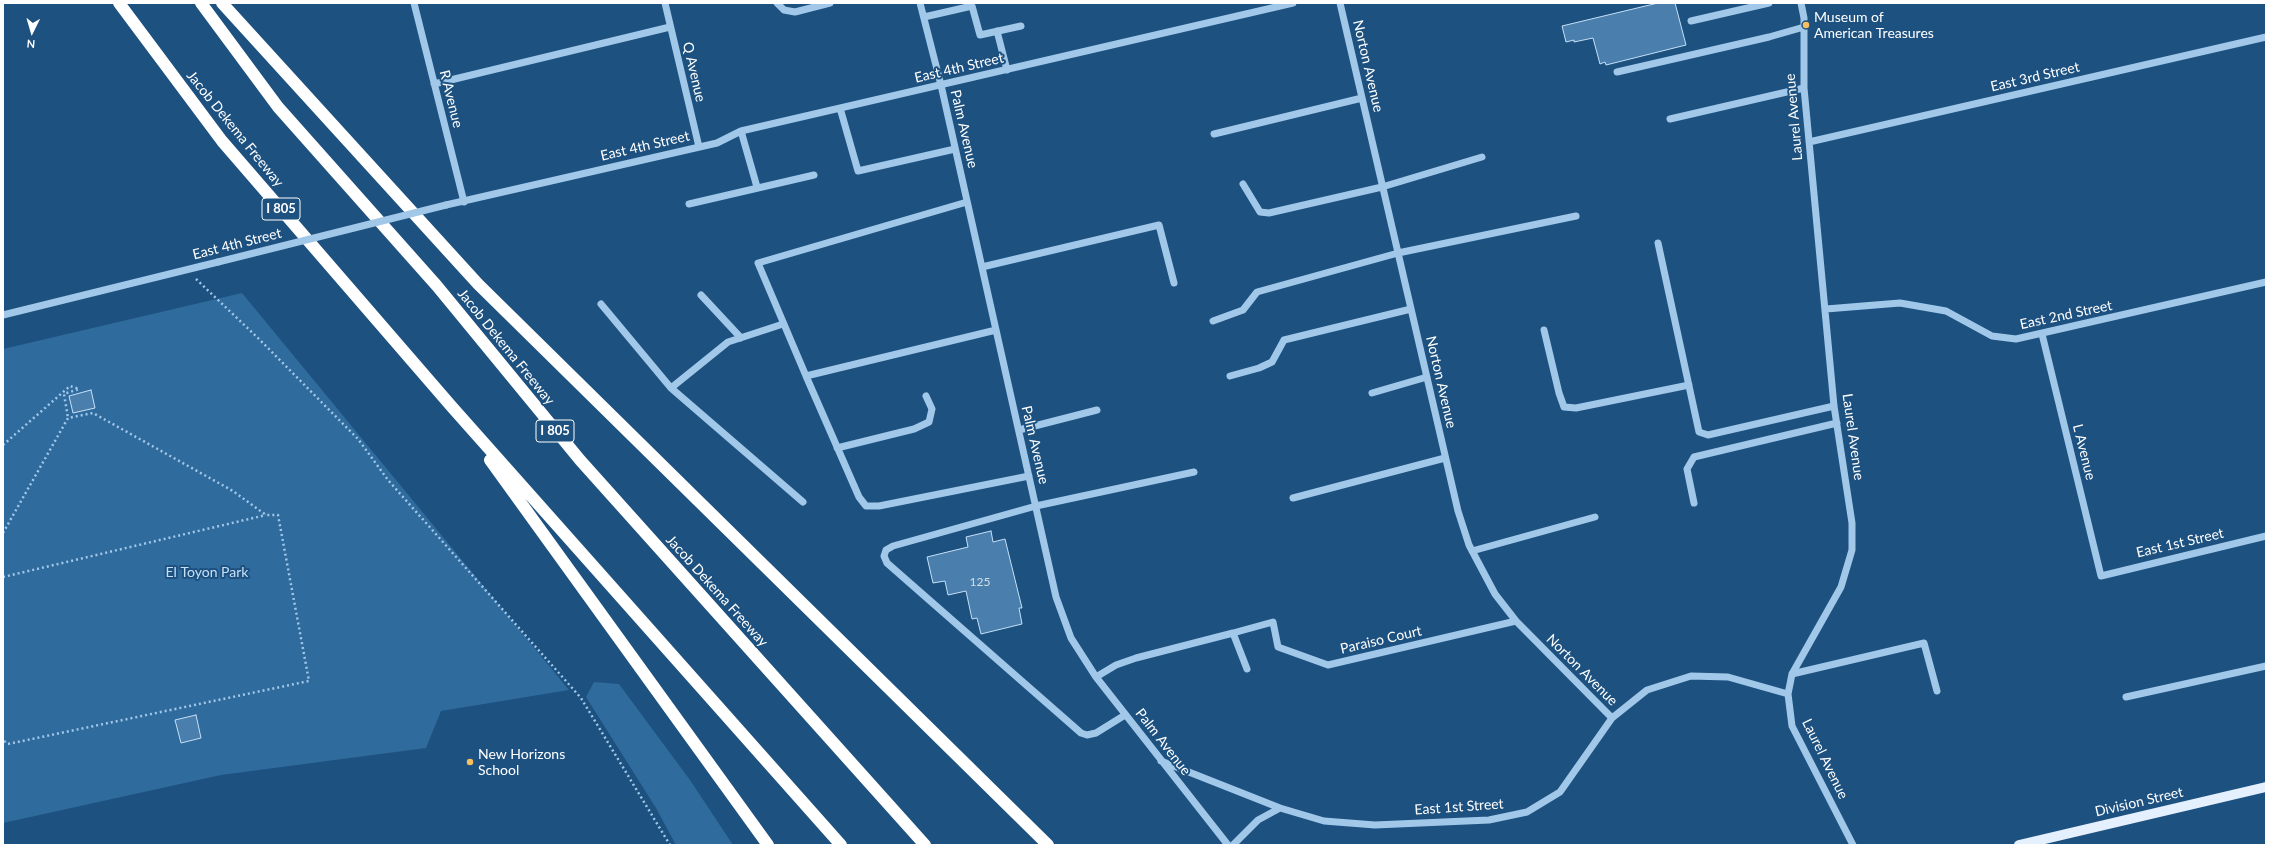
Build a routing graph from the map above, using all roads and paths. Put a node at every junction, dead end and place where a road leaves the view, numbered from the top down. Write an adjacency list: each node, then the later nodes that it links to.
1 (119, 3): 67 (highway, Jacob Dekema Freeway / I 805)
2 (201, 3): 106 (highway, Jacob Dekema Freeway / I 805)
3 (222, 3): 107 (highway)
4 (414, 3): 22 (street, R Avenue)
5 (665, 3): 16 (street, Q Avenue)
6 (777, 3): 7 (street)
7 (830, 3)
8 (920, 3): 13 (street, Palm Avenue)
9 (1293, 3): 20 (street, East 4th Street)
10 (1340, 3): 25 (street, Norton Avenue)
11 (1769, 3): 14 (street)
12 (1801, 3): 17 (street, Laurel Avenue)
13 (924, 17): 18 (street); 23 (street, Palm Avenue)
14 (1692, 21)
15 (1021, 26): 18 (street)
16 (670, 27): 22 (street); 31 (street, Q Avenue)
17 (1804, 27): 21 (street); 24 (street, Laurel Avenue)
18 (997, 31): 20 (street)
19 (2266, 37): 30 (street, East 3rd Street)
20 (1007, 70): 23 (street, East 4th Street)
21 (1617, 72)
22 (434, 84): 38 (street, R Avenue)
23 (941, 85): 26 (street, East 4th Street); 32 (street, Palm Avenue)
24 (1804, 88): 27 (street); 30 (street, Laurel Avenue)
25 (1362, 98): 29 (street); 37 (street, Norton Avenue)
26 (840, 108): 28 (street, East 4th Street); 32 (street)
27 (1670, 119)
28 (741, 131): 31 (street, East 4th Street); 36 (street)
29 (1214, 134)
30 (1809, 142): 51 (street, Laurel Avenue)
31 (699, 147): 38 (street, East 4th Street)
32 (955, 149): 39 (street, Palm Avenue)
33 (1482, 157): 37 (street)
34 (814, 175): 36 (street)
35 (1243, 184): 37 (street)
36 (757, 187): 40 (street)
37 (1382, 187): 43 (street, Norton Avenue)
38 (464, 202): 45 (street, East 4th Street, bridge)
39 (967, 202): 44 (street, Palm Avenue); 54 (street)
40 (689, 204)
41 (1576, 216): 43 (street)
42 (1658, 243): 62 (street)
43 (1398, 253): 50 (street, Norton Avenue); 53 (street)
44 (982, 267): 47 (street); 55 (street, Palm Avenue)
45 (186, 270): 52 (street, East 4th Street); 103 (path)
46 (2266, 282): 57 (street, East 2nd Street)
47 (1174, 283)
48 (701, 295): 58 (street)
49 (601, 304): 63 (street)
50 (1411, 309): 60 (street); 61 (street, Norton Avenue)
51 (1826, 309): 57 (street, East 2nd Street); 66 (street, Laurel Avenue)
52 (3, 315)
53 (1213, 320)
54 (784, 324): 58 (street); 59 (street)
55 (996, 330): 59 (street); 71 (street, Palm Avenue)
56 (1544, 330): 62 (street)
57 (2042, 334): 87 (street, L Avenue)
58 (741, 338): 63 (street)
59 (806, 376): 73 (street)
60 (1230, 376)
61 (1426, 377): 64 (street); 74 (street, Norton Avenue)
62 (1689, 385): 66 (street)
63 (671, 388): 78 (street)
64 (1372, 393)
65 (926, 396): 73 (street)
66 (1834, 406): 70 (street, Laurel Avenue)
67 (452, 407): 104 (highway); 105 (highway, Jacob Dekema Freeway / I 805)
68 (1097, 410): 71 (street)
69 (68, 418): 72 (path); 81 (path); 83 (path)
70 (1837, 423): 79 (street); 92 (street, Laurel Avenue)
71 (1018, 430): 76 (street, Palm Avenue)
72 (3, 445)
73 (837, 448): 76 (street)
74 (1445, 458): 77 (street); 85 (street, Norton Avenue)
75 (1194, 472): 80 (street)
76 (1029, 476): 80 (street, Palm Avenue)
77 (1293, 498)
78 (803, 502)
79 (1694, 504)
80 (1036, 506): 93 (street, Palm Avenue); 97 (street)
81 (266, 515): 86 (path); 99 (path)
82 (1595, 517): 85 (street)
83 (3, 533)
84 (2266, 536): 87 (street, East 1st Street)
85 (1472, 551): 88 (street, Norton Avenue)
86 (3, 576)
87 (2101, 576)
88 (1516, 621): 89 (street, Paraiso Court); 98 (street, Norton Avenue)
89 (1233, 633): 91 (street); 93 (street)
90 (2266, 666): 96 (street)
91 (1247, 669)
92 (1792, 674): 94 (street); 95 (street, Laurel Avenue)
93 (1096, 677): 97 (street, Palm Avenue)
94 (1937, 691)
95 (1788, 694): 98 (street, East 1st Street); 110 (street, Laurel Avenue)
96 (2126, 697)
97 (1125, 715): 100 (street, Palm Avenue)
98 (1612, 718): 102 (street, East 1st Street)
99 (3, 740)
100 (1161, 760): 102 (street, East 1st Street); 108 (street, Palm Avenue)
101 (2266, 787): 111 (main road, Division Street)
102 (1280, 808): 109 (street)
103 (670, 845)
104 (768, 845)
105 (841, 845)
106 (925, 845)
107 (1048, 845)
108 (1228, 845)
109 (1233, 845)
110 (1853, 845)
111 (2019, 845)

